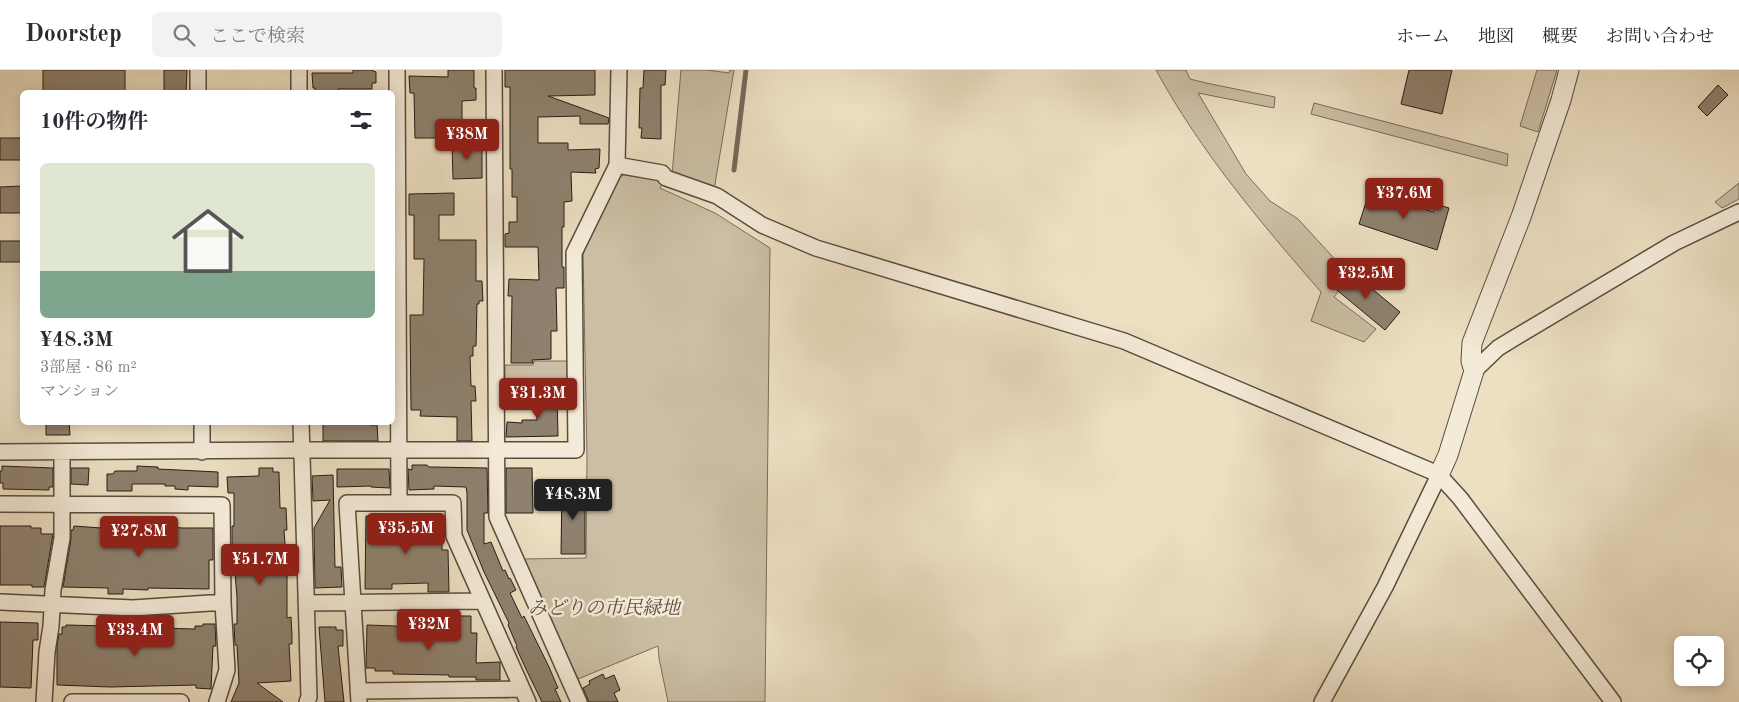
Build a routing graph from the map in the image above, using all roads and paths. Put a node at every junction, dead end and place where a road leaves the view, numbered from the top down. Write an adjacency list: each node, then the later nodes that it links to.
1 (198, 70): 7 (street)
2 (299, 70): 8 (street)
3 (397, 70): 15 (street)
4 (494, 70): 16 (street)
5 (619, 70): 9 (street)
6 (1569, 70): 11 (street)
7 (198, 90)
8 (299, 90)
9 (617, 165): 16 (street); 20 (street)
10 (1739, 212): 11 (street)
11 (1474, 371): 20 (street)
12 (202, 425): 19 (street)
13 (301, 425): 14 (street)
14 (301, 450): 15 (street); 19 (street); 27 (street)
15 (400, 450): 16 (street); 21 (street)
16 (497, 450): 38 (street)
17 (0, 452): 18 (street)
18 (62, 452): 19 (street); 23 (street)
19 (202, 452)
20 (1439, 475): 39 (street); 40 (street)
21 (399, 501): 24 (street); 28 (street)
22 (0, 504): 23 (street)
23 (62, 504): 26 (street); 29 (street)
24 (483, 601): 28 (street); 30 (street)
25 (0, 602): 29 (street)
26 (224, 603): 29 (street); 37 (street)
27 (306, 603): 28 (street); 32 (street)
28 (353, 603): 31 (street)
29 (53, 604): 33 (street)
30 (525, 695): 31 (street)
31 (358, 696)
32 (309, 700)
33 (44, 702)
34 (72, 702): 35 (street)
35 (108, 702): 36 (street)
36 (181, 702)
37 (218, 702)
38 (579, 702)
39 (1322, 702)
40 (1613, 702)

